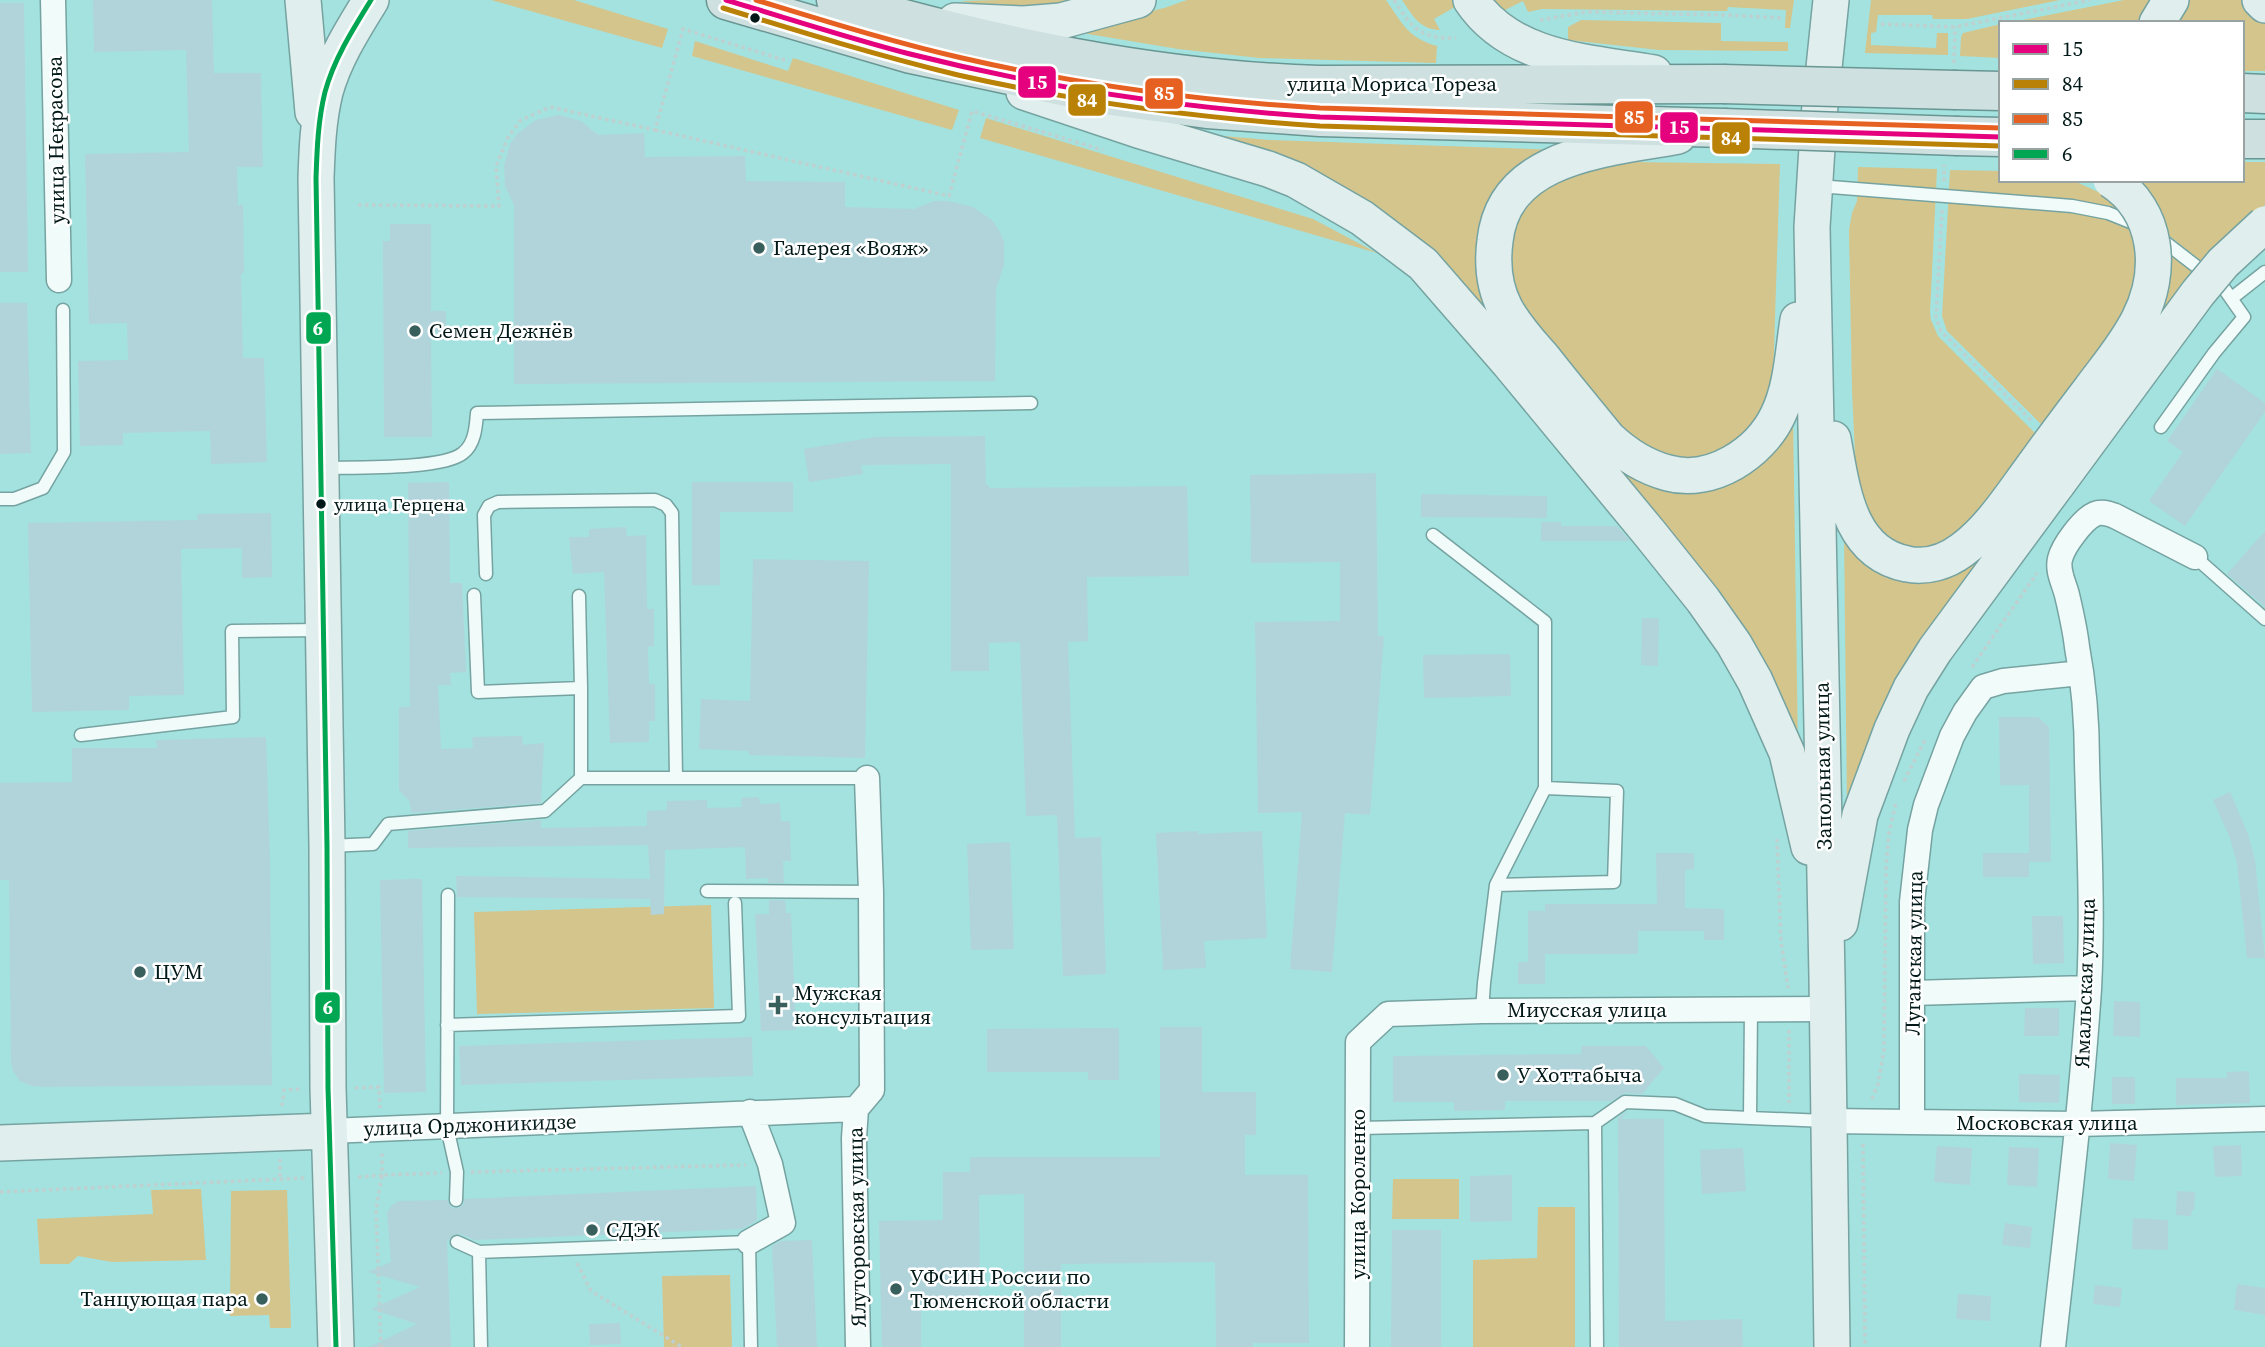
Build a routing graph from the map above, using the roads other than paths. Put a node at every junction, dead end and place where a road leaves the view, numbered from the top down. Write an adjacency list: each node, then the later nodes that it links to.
1 (52, 0): 33 (street, улица Некрасова)
2 (303, 0): 27 (street)
3 (370, 0): 27 (street)
4 (726, 0): 14 (main road, улица Мориса Тореза)
5 (836, 0): 12 (main road, улица Мориса Тореза)
6 (1138, 0): 12 (street)
7 (1471, 0): 15 (street)
8 (1832, 0): 29 (street, Запольная улица)
9 (2171, 0): 13 (street)
10 (2260, 0): 11 (street)
11 (2265, 5)
12 (901, 18): 15 (main road, улица Мориса Тореза)
13 (2158, 21)
14 (911, 54): 21 (main road, улица Мориса Тореза); 62 (street)
15 (1704, 83): 17 (main road, улица Мориса Тореза, bridge)
16 (1999, 84): 17 (street)
17 (1956, 90): 18 (main road, улица Мориса Тореза)
18 (1999, 91)
19 (2244, 93): 20 (main road)
20 (2265, 94)
21 (1703, 129): 22 (main road, улица Мориса Тореза, bridge); 31 (street)
22 (1958, 136): 23 (main road, улица Мориса Тореза); 26 (street)
23 (1999, 136)
24 (2244, 139): 25 (main road)
25 (2265, 139)
26 (1999, 145)
27 (317, 149): 39 (street)
28 (2113, 182): 40 (street, bridge)
29 (1815, 186): 31 (street, Запольная улица); 34 (lane)
30 (2265, 224): 40 (street, bridge)
31 (1812, 227): 36 (street, Запольная улица)
32 (2265, 272): 34 (lane)
33 (59, 280)
34 (2232, 298): 38 (lane)
35 (63, 310): 41 (lane)
36 (1815, 341): 40 (street); 62 (street, Запольная улица)
37 (1031, 403): 39 (lane)
38 (2161, 427)
39 (320, 468): 48 (street)
40 (2046, 473): 64 (street)
41 (0, 499)
42 (1433, 535): 55 (lane)
43 (2195, 557): 47 (lane); 49 (street, Ямальская улица)
44 (486, 574): 53 (lane)
45 (474, 595): 50 (lane)
46 (579, 596): 50 (lane)
47 (2265, 620)
48 (321, 630): 51 (lane); 56 (street)
49 (2081, 673): 63 (street, Ямальская улица); 65 (street, Луганская улица)
50 (581, 688): 52 (lane)
51 (81, 735)
52 (581, 778): 53 (lane); 56 (lane)
53 (676, 778): 54 (lane)
54 (867, 778): 59 (street, Ялуторовская улица)
55 (1545, 788): 57 (lane); 57 (lane)
56 (327, 846): 80 (street)
57 (1496, 885): 67 (lane)
58 (707, 891): 59 (lane)
59 (871, 892): 70 (street, Ялуторовская улица)
60 (448, 895): 68 (lane)
61 (735, 903): 68 (lane)
62 (1826, 922): 64 (street, Запольная улица)
63 (2089, 988): 65 (street); 77 (street, Ямальская улица)
64 (1828, 993): 66 (street, Миусская улица); 74 (street, Запольная улица)
65 (1912, 993): 75 (street, Луганская улица)
66 (1751, 1009): 67 (street, Миусская улица); 72 (lane)
67 (1482, 1011): 69 (street, Миусская улица)
68 (447, 1025): 78 (lane)
69 (1358, 1042): 79 (street, улица Короленко)
70 (856, 1109): 71 (street, улица Орджоникидзе); 89 (street, Ялуторовская улица)
71 (750, 1112): 78 (street, улица Орджоникидзе); 84 (street)
72 (1749, 1118): 74 (lane); 76 (lane)
73 (2265, 1119): 77 (street, Московская улица)
74 (1828, 1121): 75 (street, Московская улица); 92 (street, Запольная улица)
75 (1912, 1122): 77 (street, Московская улица)
76 (1595, 1123): 79 (lane); 91 (lane)
77 (2078, 1124): 93 (street, Ямальская улица)
78 (447, 1126): 80 (street, улица Орджоникидзе); 82 (lane)
79 (1359, 1128): 90 (street, улица Короленко)
80 (329, 1130): 81 (street, улица Орджоникидзе); 86 (street)
81 (0, 1143)
82 (456, 1199)
83 (457, 1241): 85 (lane)
84 (749, 1242): 85 (lane); 88 (lane)
85 (479, 1252): 87 (lane)
86 (337, 1347)
87 (481, 1347)
88 (751, 1347)
89 (858, 1347)
90 (1357, 1347)
91 (1597, 1347)
92 (1832, 1347)
93 (2053, 1347)

